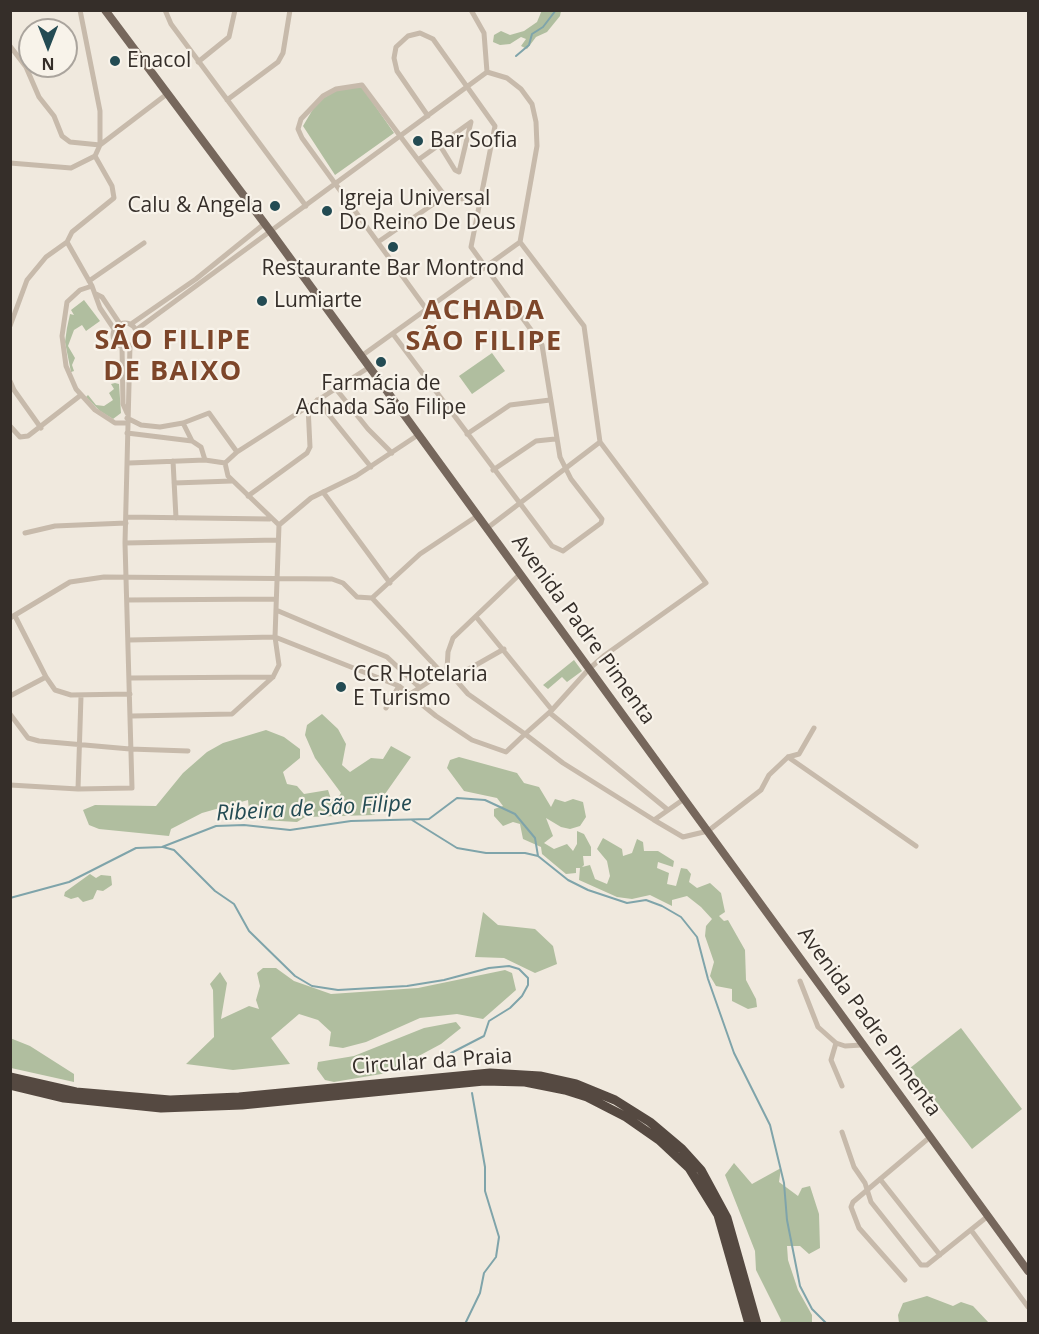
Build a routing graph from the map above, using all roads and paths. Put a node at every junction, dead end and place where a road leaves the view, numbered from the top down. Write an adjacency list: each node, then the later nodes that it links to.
1 (80, 10): 16 (street)
2 (105, 10): 11 (main road, Avenida Padre Pimenta)
3 (165, 10): 8 (street)
4 (235, 10): 8 (street)
5 (290, 10): 12 (street)
6 (471, 10): 9 (street)
7 (10, 46): 16 (street)
8 (198, 62): 12 (street)
9 (487, 72): 10 (street); 28 (street)
10 (469, 87): 13 (street); 13 (street); 22 (street)
11 (167, 94): 16 (street); 24 (main road, Avenida Padre Pimenta)
12 (227, 100): 23 (street)
13 (428, 116): 14 (street)
14 (399, 138): 18 (street); 20 (street); 20 (street)
15 (439, 144): 15 (street); 18 (street)
16 (100, 145): 17 (street)
17 (95, 156): 19 (street); 26 (street)
18 (418, 160): 21 (street)
19 (10, 163)
20 (335, 183): 23 (street); 27 (street)
21 (445, 196): 22 (street); 27 (street)
22 (482, 202): 30 (street)
23 (306, 206): 25 (street)
24 (264, 224): 25 (main road, Avenida Padre Pimenta); 35 (street)
25 (271, 232): 38 (street); 42 (main road, Avenida Padre Pimenta)
26 (67, 242): 31 (street); 36 (street)
27 (378, 242): 33 (street)
28 (520, 242): 30 (street); 59 (street)
29 (144, 243): 31 (street)
30 (484, 269): 33 (street); 48 (street)
31 (90, 284): 32 (street); 46 (street)
32 (96, 294): 34 (street); 37 (street)
33 (427, 310): 39 (street)
34 (120, 324): 35 (street); 37 (street)
35 (131, 324): 38 (street)
36 (10, 326)
37 (114, 329): 41 (street)
38 (136, 330): 40 (street)
39 (393, 334): 42 (street); 55 (street)
40 (130, 345): 41 (street); 50 (street)
41 (122, 346): 50 (street)
42 (360, 357): 43 (main road, Avenida Padre Pimenta)
43 (368, 368): 45 (street); 56 (main road, Avenida Padre Pimenta)
44 (10, 381): 53 (street)
45 (336, 389): 47 (street); 61 (street)
46 (81, 395): 50 (street); 53 (street)
47 (317, 400): 49 (street); 66 (street)
48 (550, 400): 55 (street); 57 (street)
49 (308, 406): 60 (street); 72 (street)
50 (127, 419): 51 (street); 54 (street)
51 (183, 423): 58 (street); 60 (street)
52 (10, 426): 53 (street)
53 (42, 428)
54 (127, 433): 58 (street); 64 (street)
55 (467, 434): 68 (street)
56 (418, 435): 61 (street); 74 (main road, Avenida Padre Pimenta)
57 (555, 438): 67 (street); 68 (street)
58 (192, 441): 62 (street)
59 (600, 442): 67 (street); 96 (street)
60 (237, 452): 65 (street)
61 (392, 453): 66 (street)
62 (205, 460): 63 (street); 65 (street)
63 (172, 461): 64 (street); 70 (street)
64 (129, 463): 77 (street)
65 (225, 463): 69 (street)
66 (371, 467): 71 (street)
67 (564, 468): 73 (street); 73 (street)
68 (493, 470): 73 (street)
69 (232, 481): 70 (street); 72 (street)
70 (174, 483): 75 (street)
71 (323, 492): 78 (street); 86 (street)
72 (248, 496): 76 (street)
73 (518, 503): 79 (street)
74 (477, 516): 79 (main road, Avenida Padre Pimenta); 86 (street)
75 (176, 518): 76 (street); 77 (street)
76 (270, 519): 78 (street)
77 (126, 520): 80 (street); 82 (street)
78 (279, 525): 81 (street)
79 (486, 529): 83 (main road, Avenida Padre Pimenta)
80 (25, 533)
81 (278, 540): 82 (street); 85 (street)
82 (125, 543): 84 (street)
83 (520, 574): 92 (street); 96 (main road, Avenida Padre Pimenta)
84 (126, 578): 85 (street); 89 (street); 91 (street)
85 (276, 580): 87 (street); 88 (street)
86 (390, 583): 87 (street)
87 (372, 598): 97 (street)
88 (276, 599): 89 (street); 90 (street)
89 (127, 600): 94 (street)
90 (276, 610): 93 (street); 103 (street)
91 (13, 617): 98 (street)
92 (477, 618): 95 (street); 97 (street)
93 (275, 637): 94 (street); 99 (street); 102 (street)
94 (129, 640): 100 (street)
95 (504, 649): 101 (street); 109 (street)
96 (589, 669): 109 (street); 120 (main road, Avenida Padre Pimenta)
97 (444, 671): 101 (street); 103 (street)
98 (46, 677): 106 (street); 107 (street)
99 (273, 677): 100 (street); 111 (street)
100 (130, 678): 104 (street)
101 (453, 678): 113 (street)
102 (399, 686): 105 (street); 108 (street)
103 (419, 687): 105 (street)
104 (130, 694): 107 (street); 111 (street)
105 (410, 694): 113 (street)
106 (10, 696)
107 (81, 696): 114 (street)
108 (386, 708)
109 (551, 711): 113 (street); 121 (street)
110 (10, 714): 114 (street)
111 (132, 716): 115 (street)
112 (814, 728): 117 (street)
113 (525, 734): 122 (street)
114 (81, 744): 115 (street); 119 (street)
115 (130, 749): 116 (street); 119 (street)
116 (188, 751)
117 (788, 757): 123 (street); 124 (street)
118 (10, 785): 119 (street)
119 (78, 789)
120 (684, 799): 121 (street); 123 (main road, Avenida Padre Pimenta)
121 (668, 810): 122 (street)
122 (654, 820): 123 (street)
123 (708, 831): 127 (main road, Avenida Padre Pimenta)
124 (916, 846)
125 (800, 981): 126 (street)
126 (836, 1043): 127 (street); 130 (street)
127 (862, 1045): 132 (main road, Avenida Padre Pimenta)
128 (10, 1077): 142 (highway, Circular da Praia)
129 (10, 1085): 141 (highway, Circular da Praia)
130 (842, 1086)
131 (842, 1132): 134 (street)
132 (930, 1137): 133 (street); 135 (main road, Avenida Padre Pimenta)
133 (880, 1179): 134 (street); 137 (street)
134 (867, 1190): 137 (street); 139 (street)
135 (988, 1216): 136 (street); 138 (main road, Avenida Padre Pimenta)
136 (971, 1230): 137 (street); 140 (street)
137 (940, 1255)
138 (1029, 1271)
139 (905, 1280)
140 (1029, 1307)
141 (749, 1323)
142 (757, 1323)

